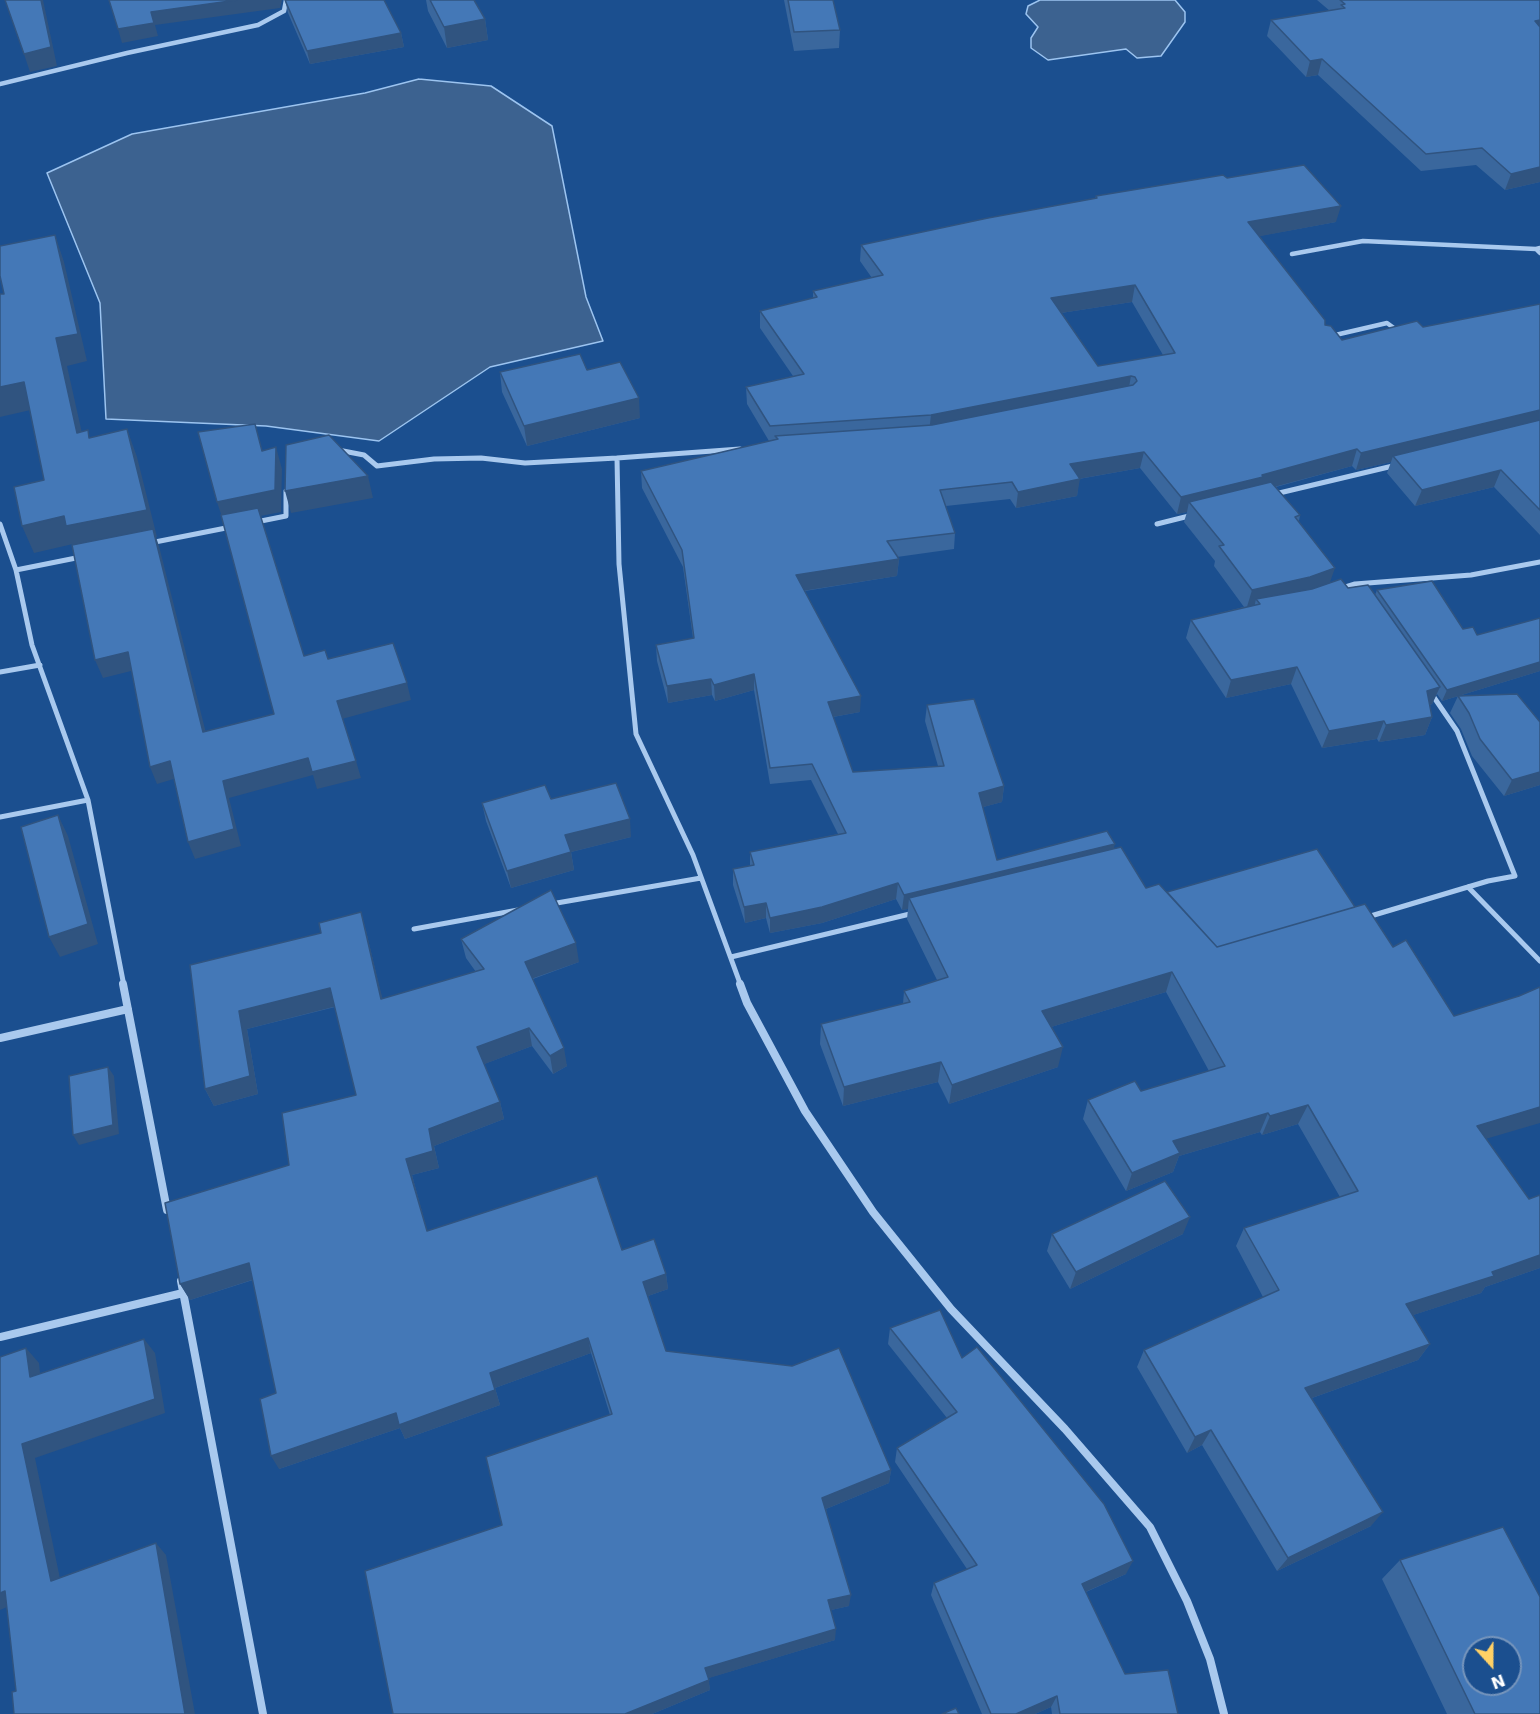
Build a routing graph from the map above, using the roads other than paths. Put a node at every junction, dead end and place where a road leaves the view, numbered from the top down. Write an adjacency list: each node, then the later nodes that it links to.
1 (286, 0): 2 (street)
2 (0, 84)
3 (1539, 250): 4 (street)
4 (1292, 254)
5 (1400, 333): 6 (street)
6 (1324, 339)
7 (746, 449): 9 (street)
8 (332, 450): 9 (street)
9 (617, 459): 31 (street)
10 (1402, 464): 12 (street)
11 (286, 483): 14 (street)
12 (1265, 497)
13 (1199, 513): 16 (street)
14 (251, 523)
15 (0, 524): 19 (street)
16 (1157, 524)
17 (239, 525): 18 (street)
18 (145, 544)
19 (3, 545): 22 (street)
20 (86, 556): 22 (street)
21 (1540, 562): 23 (street)
22 (16, 570): 26 (street)
23 (1354, 584): 24 (street); 25 (street)
24 (1335, 591)
25 (1361, 592)
26 (40, 665): 27 (street); 29 (street)
27 (0, 672)
28 (1424, 683): 32 (street)
29 (88, 800): 30 (street); 40 (street)
30 (0, 818)
31 (701, 878): 33 (street); 38 (street)
32 (1468, 887): 36 (street); 39 (street)
33 (540, 906)
34 (529, 908): 37 (street)
35 (926, 910): 38 (street)
36 (1356, 920)
37 (414, 929)
38 (731, 957): 47 (street)
39 (1540, 961)
40 (128, 1009): 41 (street); 42 (street)
41 (0, 1038)
42 (168, 1214)
43 (178, 1271): 44 (street)
44 (183, 1293): 45 (street); 46 (street)
45 (0, 1337)
46 (263, 1714)
47 (1224, 1714)

